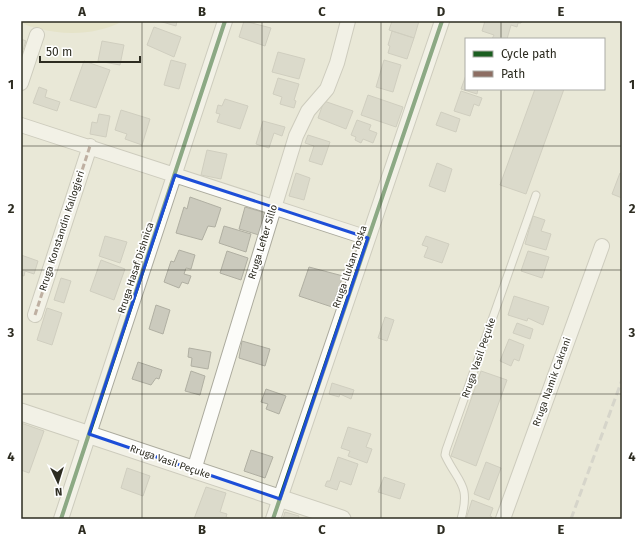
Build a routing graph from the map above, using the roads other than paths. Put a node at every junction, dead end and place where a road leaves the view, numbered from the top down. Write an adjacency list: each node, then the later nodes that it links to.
1 (225, 21): 8 (street, Rruga Hasaf Dishnica)
2 (348, 21): 10 (street, Rruga Lefter Sillo)
3 (442, 21): 11 (street, Rruga Llukan Toska)
4 (37, 35): 5 (street)
5 (21, 82)
6 (21, 125): 7 (street)
7 (90, 146): 8 (street); 13 (street, Rruga Konstandin Kallogjeri)
8 (175, 175): 10 (street); 15 (street, Rruga Hasaf Dishnica)
9 (536, 195): 21 (lane, Rruga Vasil Peçuke)
10 (274, 208): 11 (street); 16 (street, Rruga Lefter Sillo)
11 (368, 238): 17 (street, Rruga Llukan Toska)
12 (602, 246): 22 (street, Rruga Namik Cakrani)
13 (35, 315)
14 (21, 412): 15 (street, Rruga Vasil Peçuke)
15 (88, 434): 16 (street, Rruga Vasil Peçuke); 18 (street, Rruga Hasaf Dishnica)
16 (194, 470): 17 (street, Rruga Vasil Peçuke)
17 (280, 499): 19 (street, Rruga Llukan Toska); 20 (street, Rruga Vasil Peçuke)
18 (61, 519)
19 (273, 519)
20 (342, 519)
21 (461, 519)
22 (502, 519)

